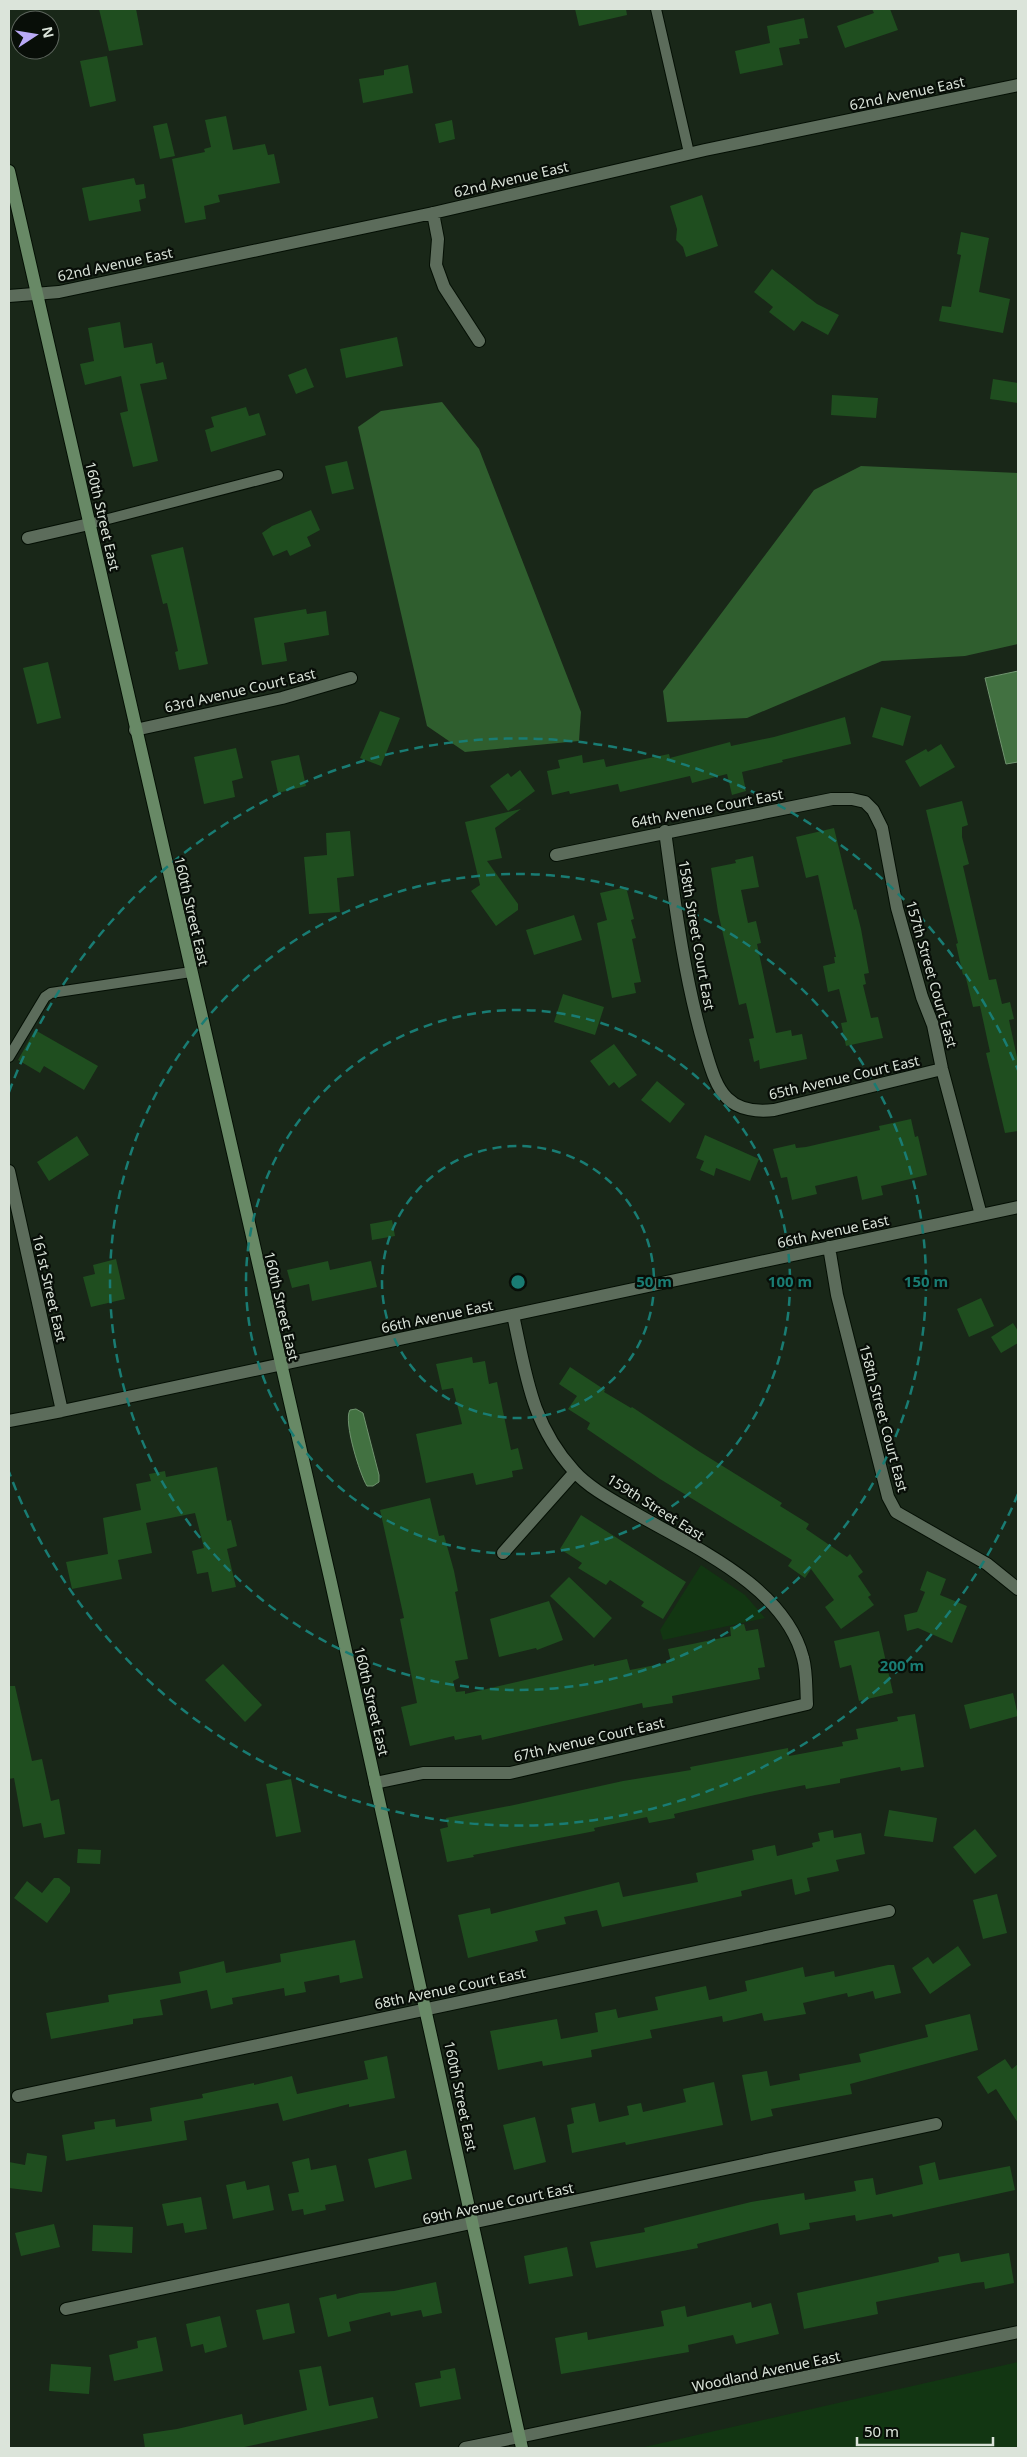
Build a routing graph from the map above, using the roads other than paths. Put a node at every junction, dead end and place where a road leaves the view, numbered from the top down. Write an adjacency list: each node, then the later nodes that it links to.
1 (656, 9): 3 (lane)
2 (1018, 86): 3 (street, 62nd Avenue East)
3 (689, 153): 5 (street, 62nd Avenue East)
4 (9, 172): 6 (main road, 160th Street East)
5 (433, 213): 6 (street, 62nd Avenue East); 8 (street)
6 (37, 294): 7 (street, 62nd Avenue East); 10 (main road, 160th Street East)
7 (9, 296)
8 (479, 341)
9 (278, 475): 10 (lane)
10 (89, 524): 11 (street); 13 (main road, 160th Street East)
11 (28, 538)
12 (351, 678): 13 (street, 63rd Avenue Court East)
13 (135, 730): 17 (main road, 160th Street East)
14 (865, 802): 15 (street, 64th Avenue Court East); 19 (street, 157th Street Court East)
15 (665, 831): 16 (street, 64th Avenue Court East); 20 (street, 158th Street Court East)
16 (556, 855)
17 (191, 972): 18 (lane); 26 (main road, 160th Street East)
18 (9, 1057)
19 (942, 1069): 20 (street, 65th Avenue Court East); 23 (street, 157th Street Court East)
20 (726, 1098)
21 (9, 1171): 27 (street, 161st Street East)
22 (1018, 1207): 23 (street, 66th Avenue East)
23 (981, 1215): 24 (street, 66th Avenue East)
24 (829, 1247): 25 (street, 66th Avenue East); 31 (street, 158th Street Court East)
25 (513, 1315): 26 (street, 66th Avenue East); 29 (street, 159th Street East)
26 (280, 1365): 27 (street, 66th Avenue East); 33 (main road, 160th Street East)
27 (62, 1411): 28 (street, 66th Avenue East)
28 (9, 1421)
29 (575, 1472): 30 (street); 32 (street, 159th Street East)
30 (503, 1552)
31 (1018, 1589)
32 (807, 1704): 33 (street, 67th Avenue Court East)
33 (375, 1783): 35 (main road, 160th Street East)
34 (890, 1911): 35 (street, 68th Avenue Court East)
35 (426, 2008): 36 (street, 68th Avenue Court East); 38 (main road, 160th Street East)
36 (18, 2096)
37 (936, 2124): 38 (street, 69th Avenue Court East)
38 (473, 2224): 39 (street, 69th Avenue Court East); 41 (main road, 160th Street East)
39 (66, 2309)
40 (1018, 2332): 41 (street, Woodland Avenue East)
41 (520, 2442): 42 (street, Woodland Avenue East)
42 (465, 2448)

